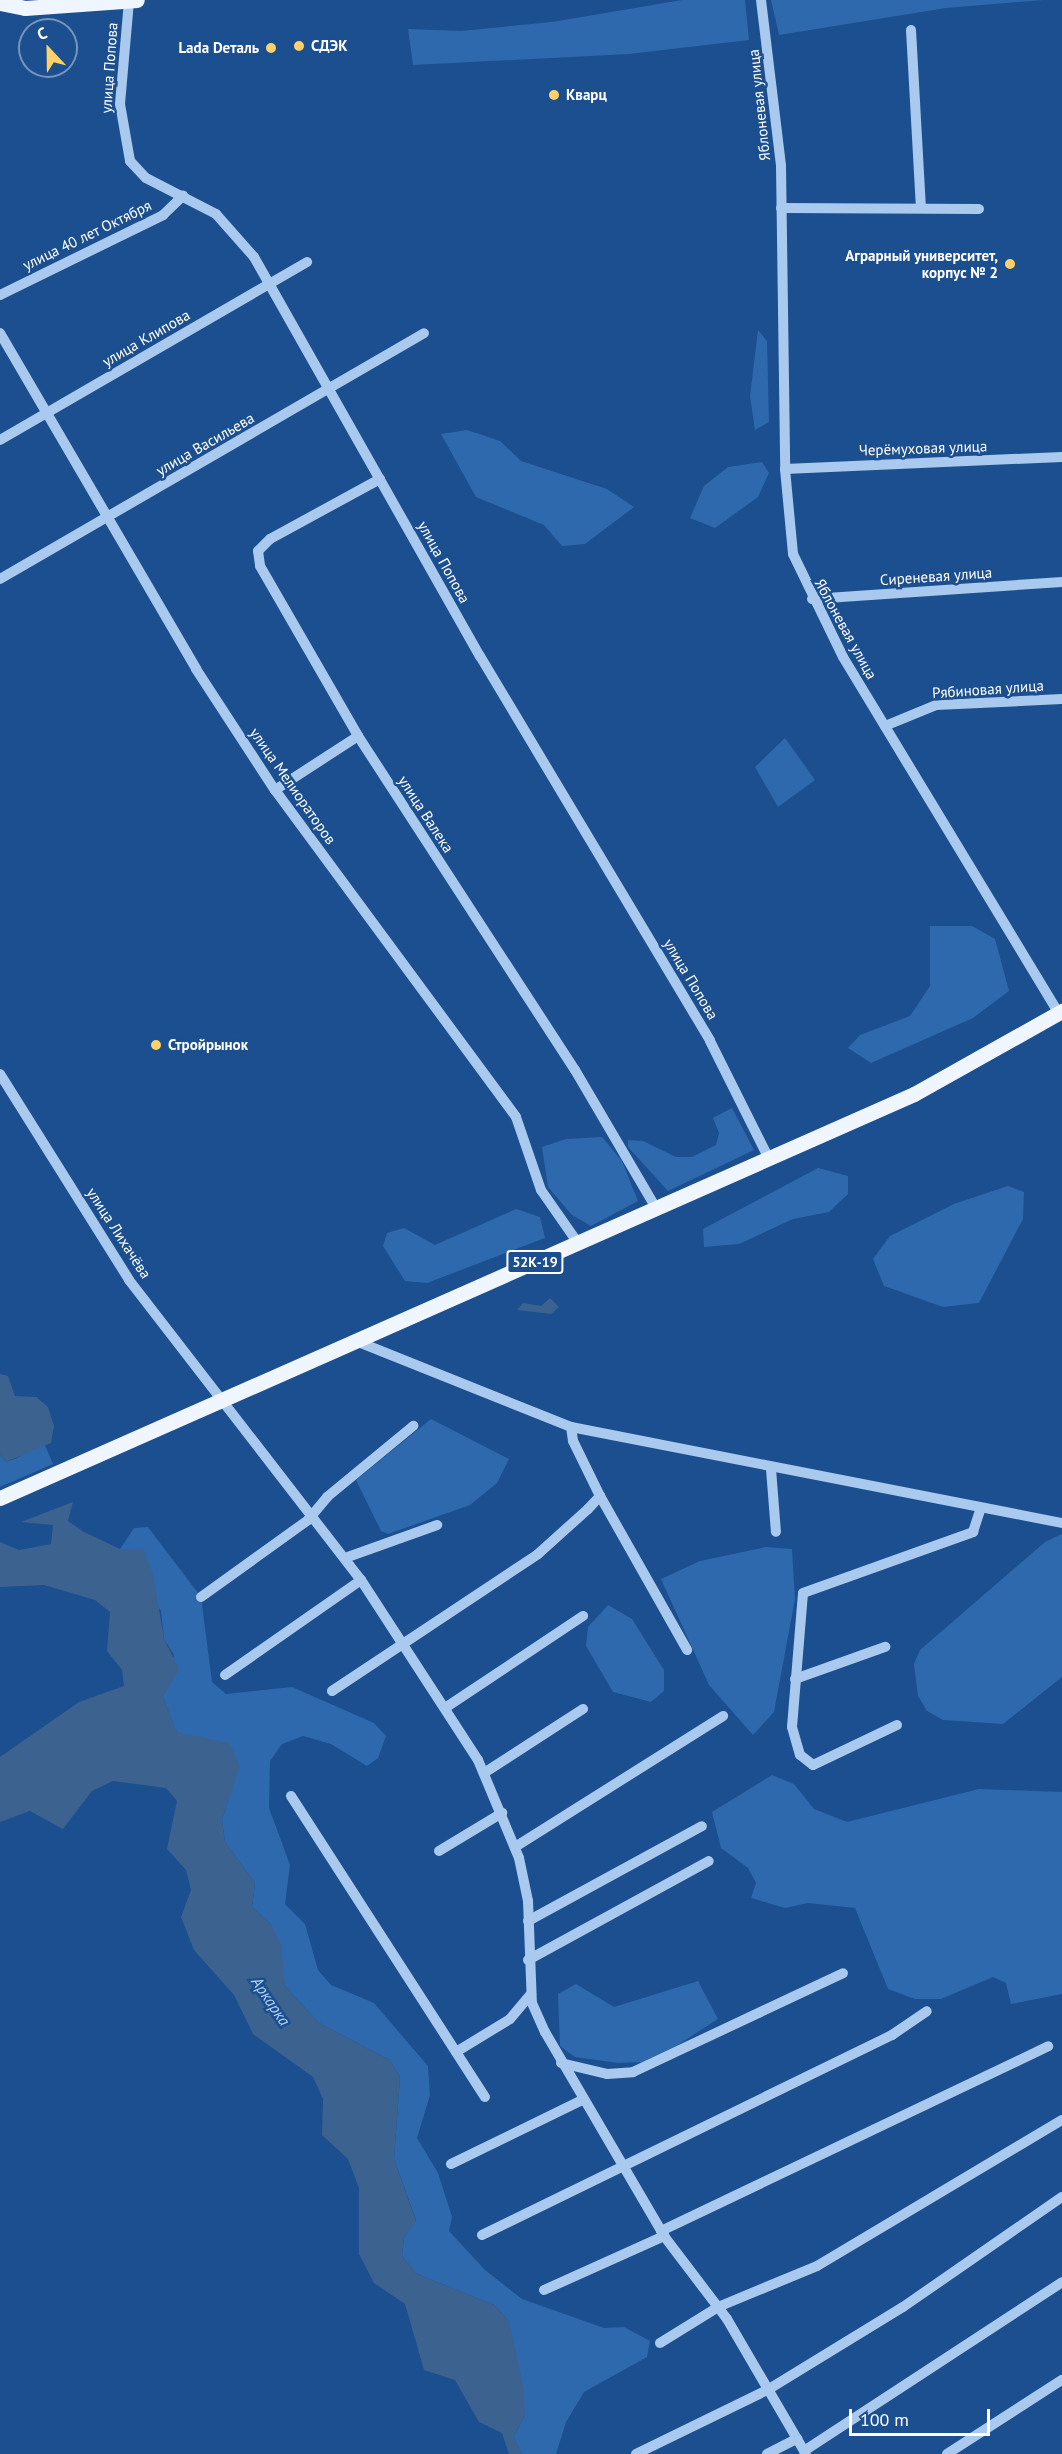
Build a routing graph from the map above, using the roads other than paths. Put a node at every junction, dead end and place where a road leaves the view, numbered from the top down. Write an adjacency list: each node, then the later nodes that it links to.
1 (137, 0): 3 (main road)
2 (760, 0): 10 (street, Яблоневая улица)
3 (129, 1): 5 (main road); 8 (street, улица Попова)
4 (0, 3): 5 (main road)
5 (25, 8): 6 (street)
6 (0, 10)
7 (911, 30): 9 (street)
8 (183, 196): 13 (street, улица Попова); 14 (street, улица 40 лет Октября)
9 (921, 207): 10 (street); 11 (street)
10 (781, 208): 21 (street, Яблоневая улица)
11 (979, 209)
12 (307, 262): 13 (street, улица Клипова)
13 (267, 285): 17 (street, улица Попова); 18 (street, улица Клипова)
14 (0, 296)
15 (0, 333): 18 (street, улица Мелиораторов)
16 (424, 333): 17 (street, улица Васильева)
17 (328, 390): 22 (street, улица Попова); 23 (street, улица Васильева)
18 (47, 414): 19 (street, улица Клипова); 23 (street, улица Мелиораторов)
19 (0, 440)
20 (1062, 457): 21 (street, Черёмуховая улица)
21 (784, 469): 26 (street, Яблоневая улица)
22 (380, 479): 29 (street, улица Валека); 33 (street, улица Попова)
23 (108, 518): 24 (street, улица Васильева); 30 (street, улица Мелиораторов)
24 (0, 579)
25 (1062, 582): 26 (street, Сиреневая улица)
26 (812, 599): 28 (street, Яблоневая улица)
27 (1062, 699): 28 (street, Рябиновая улица)
28 (885, 726): 31 (street, Яблоневая улица)
29 (358, 736): 30 (street); 34 (street, улица Валека)
30 (275, 790): 35 (street, улица Мелиораторов)
31 (1060, 1012): 33 (main road, 52К-19)
32 (0, 1074): 37 (street, улица Лихачёва)
33 (769, 1159): 34 (main road, 52К-19)
34 (656, 1208): 35 (main road, 52К-19)
35 (578, 1243): 36 (main road, 52К-19)
36 (356, 1341): 37 (main road, 52К-19); 39 (street)
37 (224, 1400): 42 (main road, 52К-19); 44 (street, улица Лихачёва)
38 (413, 1426): 44 (street)
39 (571, 1427): 40 (street); 41 (street)
40 (771, 1469): 43 (street); 47 (street)
41 (600, 1496): 52 (street); 54 (street)
42 (0, 1498)
43 (981, 1508): 45 (street); 56 (street)
44 (311, 1513): 48 (street, улица Лихачёва); 50 (street)
45 (1062, 1523)
46 (437, 1524): 48 (street)
47 (776, 1532)
48 (345, 1558): 49 (street, улица Лихачёва)
49 (361, 1580): 52 (street, улица Лихачёва); 55 (street)
50 (201, 1597)
51 (583, 1616): 58 (street)
52 (403, 1642): 57 (street); 58 (street, улица Лихачёва)
53 (885, 1647): 56 (street)
54 (687, 1650)
55 (225, 1675)
56 (795, 1679): 61 (street)
57 (332, 1691)
58 (445, 1708): 62 (street, улица Лихачёва)
59 (583, 1709): 62 (street)
60 (723, 1716): 66 (street)
61 (897, 1725)
62 (484, 1773): 64 (street, улица Лихачёва)
63 (291, 1796): 75 (street)
64 (502, 1813): 66 (street, улица Лихачёва); 67 (street)
65 (702, 1826): 69 (street)
66 (515, 1847): 69 (street, улица Лихачёва)
67 (439, 1851)
68 (709, 1861): 70 (street)
69 (528, 1922): 70 (street, улица Лихачёва)
70 (528, 1960): 72 (street, улица Лихачёва)
71 (843, 1973): 76 (street)
72 (531, 1994): 75 (street); 76 (street, улица Лихачёва)
73 (927, 2011): 81 (street)
74 (1048, 2046): 83 (street)
75 (456, 2052): 77 (street)
76 (561, 2063): 78 (street, улица Лихачёва)
77 (485, 2097)
78 (582, 2100): 80 (street); 81 (street, улица Лихачёва)
79 (1062, 2120): 87 (street)
80 (451, 2164)
81 (621, 2165): 83 (street, улица Лихачёва); 84 (street)
82 (1062, 2197): 90 (street)
83 (663, 2234): 86 (street); 87 (street, улица Лихачёва)
84 (482, 2235)
85 (1062, 2282): 92 (street)
86 (544, 2290)
87 (718, 2307): 88 (street); 90 (street, улица Лихачёва)
88 (660, 2343)
89 (1062, 2380): 95 (street)
90 (769, 2389): 91 (street, улица Лихачёва); 93 (street)
91 (797, 2439): 92 (street, улица Лихачёва); 94 (street)
92 (805, 2453)
93 (636, 2454)
94 (767, 2454)
95 (947, 2454)

